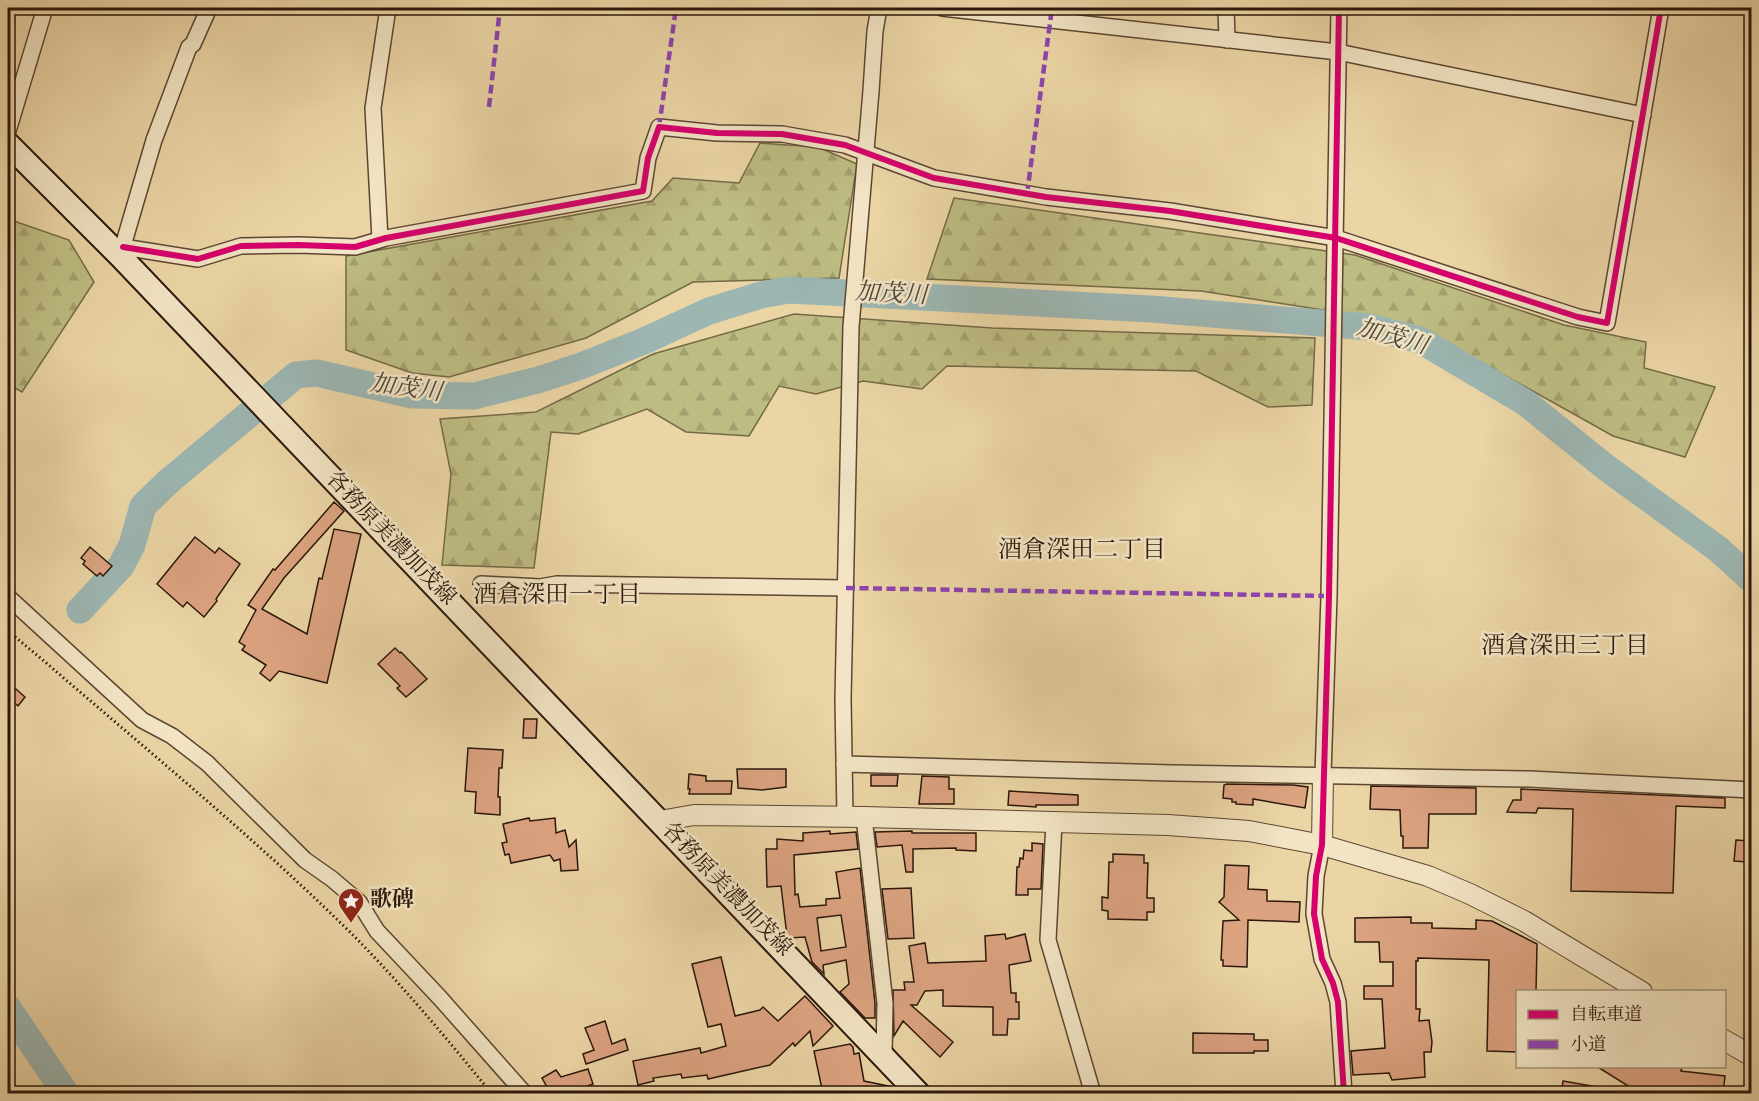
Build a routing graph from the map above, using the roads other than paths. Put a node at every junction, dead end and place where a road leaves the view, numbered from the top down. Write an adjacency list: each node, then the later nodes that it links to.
1 (45, 8): 12 (street)
2 (209, 8): 17 (street)
3 (388, 8): 16 (street)
4 (879, 8): 14 (street)
5 (942, 8): 9 (street)
6 (1226, 8): 9 (street)
7 (1338, 8): 10 (street)
8 (1661, 8): 11 (street)
9 (1227, 40): 10 (street)
10 (1338, 52): 11 (street); 15 (street)
11 (1643, 115): 15 (street)
12 (8, 131)
13 (8, 144): 17 (main road, 各務原美濃加茂線)
14 (866, 152): 15 (street); 16 (street); 19 (street)
15 (1336, 238): 22 (street)
16 (380, 239): 17 (street)
17 (121, 252): 25 (main road, 各務原美濃加茂線)
18 (481, 584): 19 (street)
19 (846, 588): 21 (street)
20 (8, 597): 33 (street)
21 (844, 764): 22 (street); 24 (street)
22 (1323, 775): 23 (street); 27 (street)
23 (1752, 790)
24 (855, 817): 25 (street); 26 (street); 30 (street)
25 (660, 821): 30 (main road, 各務原美濃加茂線)
26 (1054, 822): 27 (street); 34 (street)
27 (1322, 845): 28 (street); 35 (street)
28 (1639, 990)
29 (1726, 1041): 31 (street)
30 (884, 1055): 32 (main road, 各務原美濃加茂線)
31 (1752, 1056)
32 (919, 1093)
33 (525, 1094)
34 (1093, 1094)
35 (1344, 1094)

